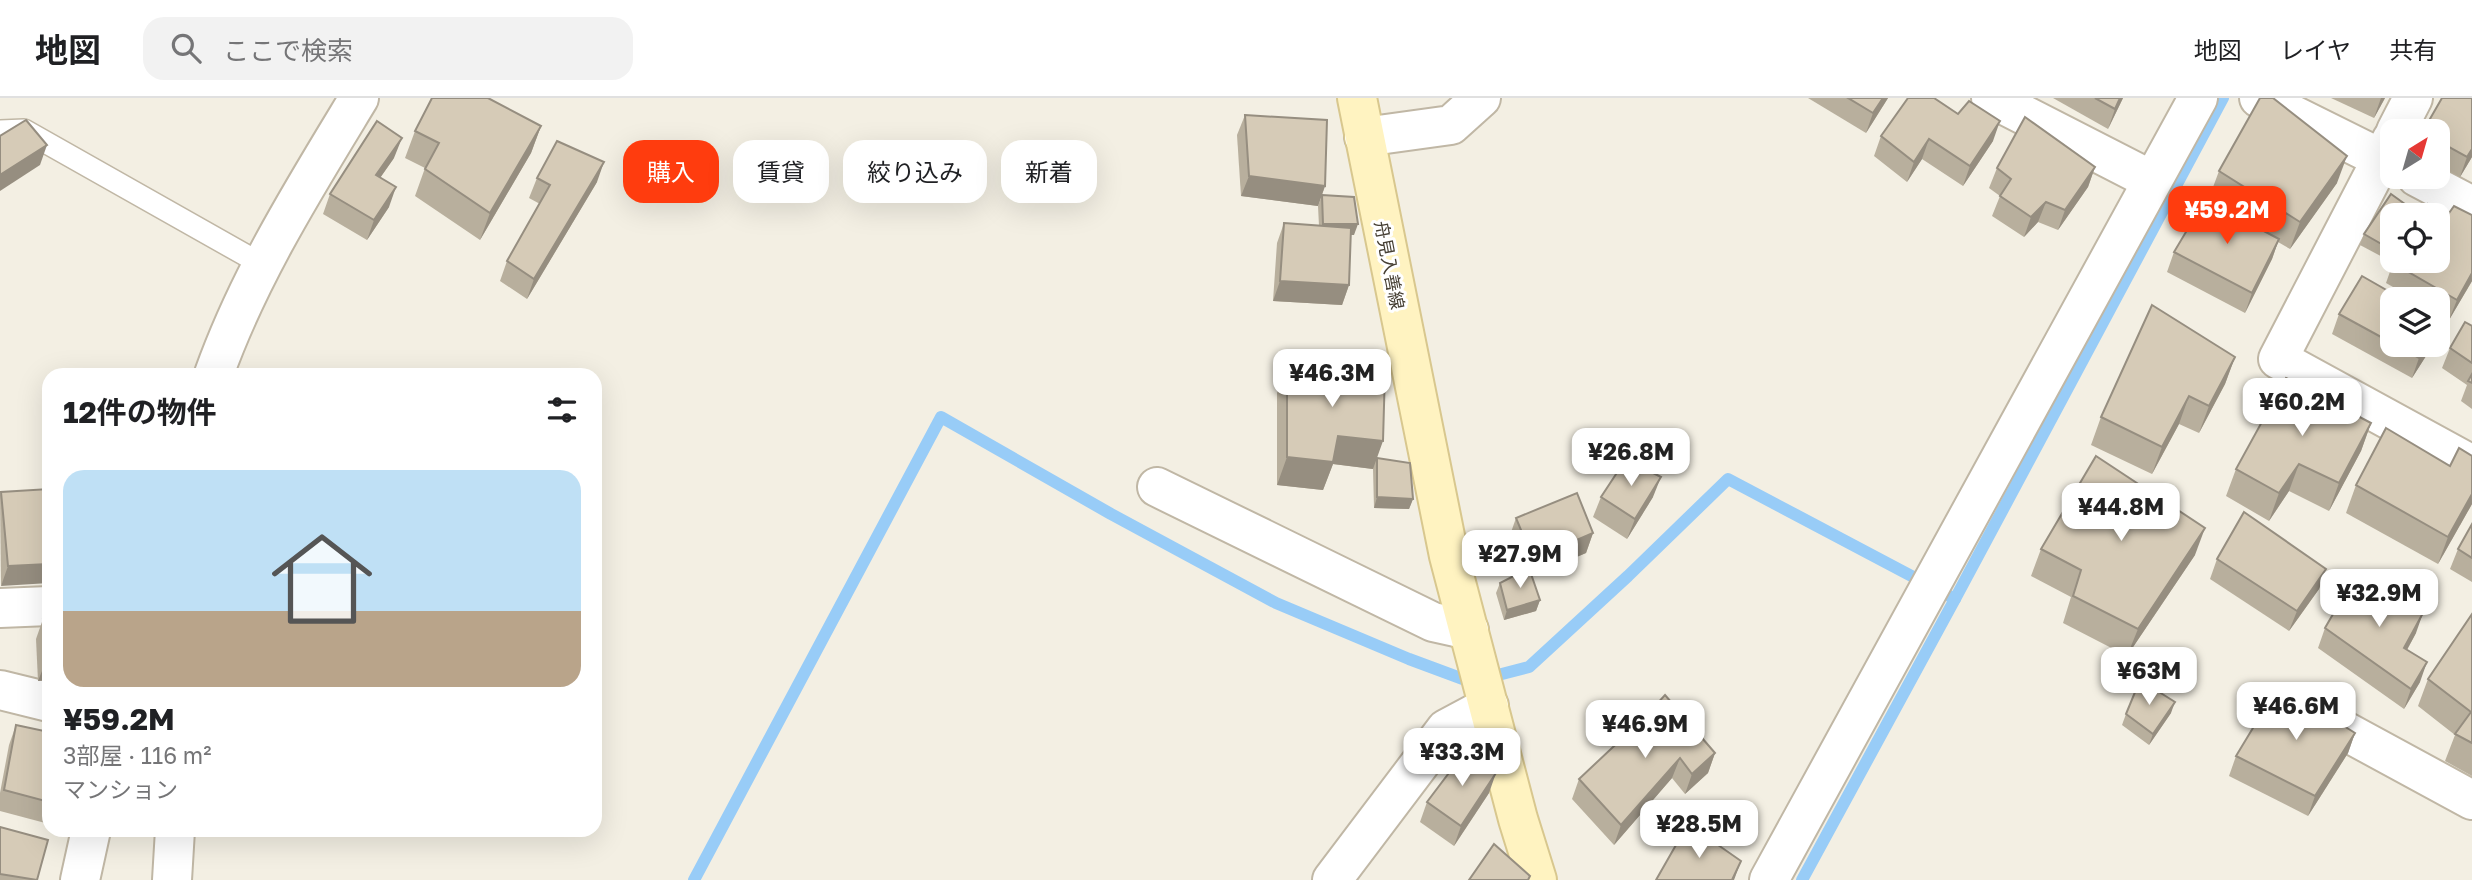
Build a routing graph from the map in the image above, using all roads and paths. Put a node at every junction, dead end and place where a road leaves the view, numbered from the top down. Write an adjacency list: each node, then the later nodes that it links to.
1 (359, 98): 16 (street)
2 (1357, 98): 10 (main road, 舟見入善線)
3 (1481, 98): 10 (street)
4 (2198, 98): 13 (street)
5 (2259, 98): 11 (street)
6 (2413, 98): 8 (street)
7 (2002, 101): 13 (street)
8 (2404, 119)
9 (0, 131): 16 (lane)
10 (1364, 137): 22 (main road, 舟見入善線)
11 (2380, 144)
12 (2380, 169): 18 (street)
13 (2151, 180): 34 (street)
14 (2441, 189): 15 (street)
15 (2472, 205)
16 (263, 265): 17 (street)
17 (216, 368)
18 (2472, 465)
19 (1157, 486): 22 (street)
20 (42, 606): 21 (street)
21 (0, 608)
22 (1469, 630): 25 (main road, 舟見入善線)
23 (0, 690): 24 (street)
24 (42, 700)
25 (1489, 706): 32 (street); 33 (main road, 舟見入善線)
26 (2302, 707): 27 (street)
27 (2472, 800)
28 (89, 837): 30 (street)
29 (175, 837): 31 (street)
30 (80, 880)
31 (172, 880)
32 (1332, 880)
33 (1536, 880)
34 (1769, 880)

